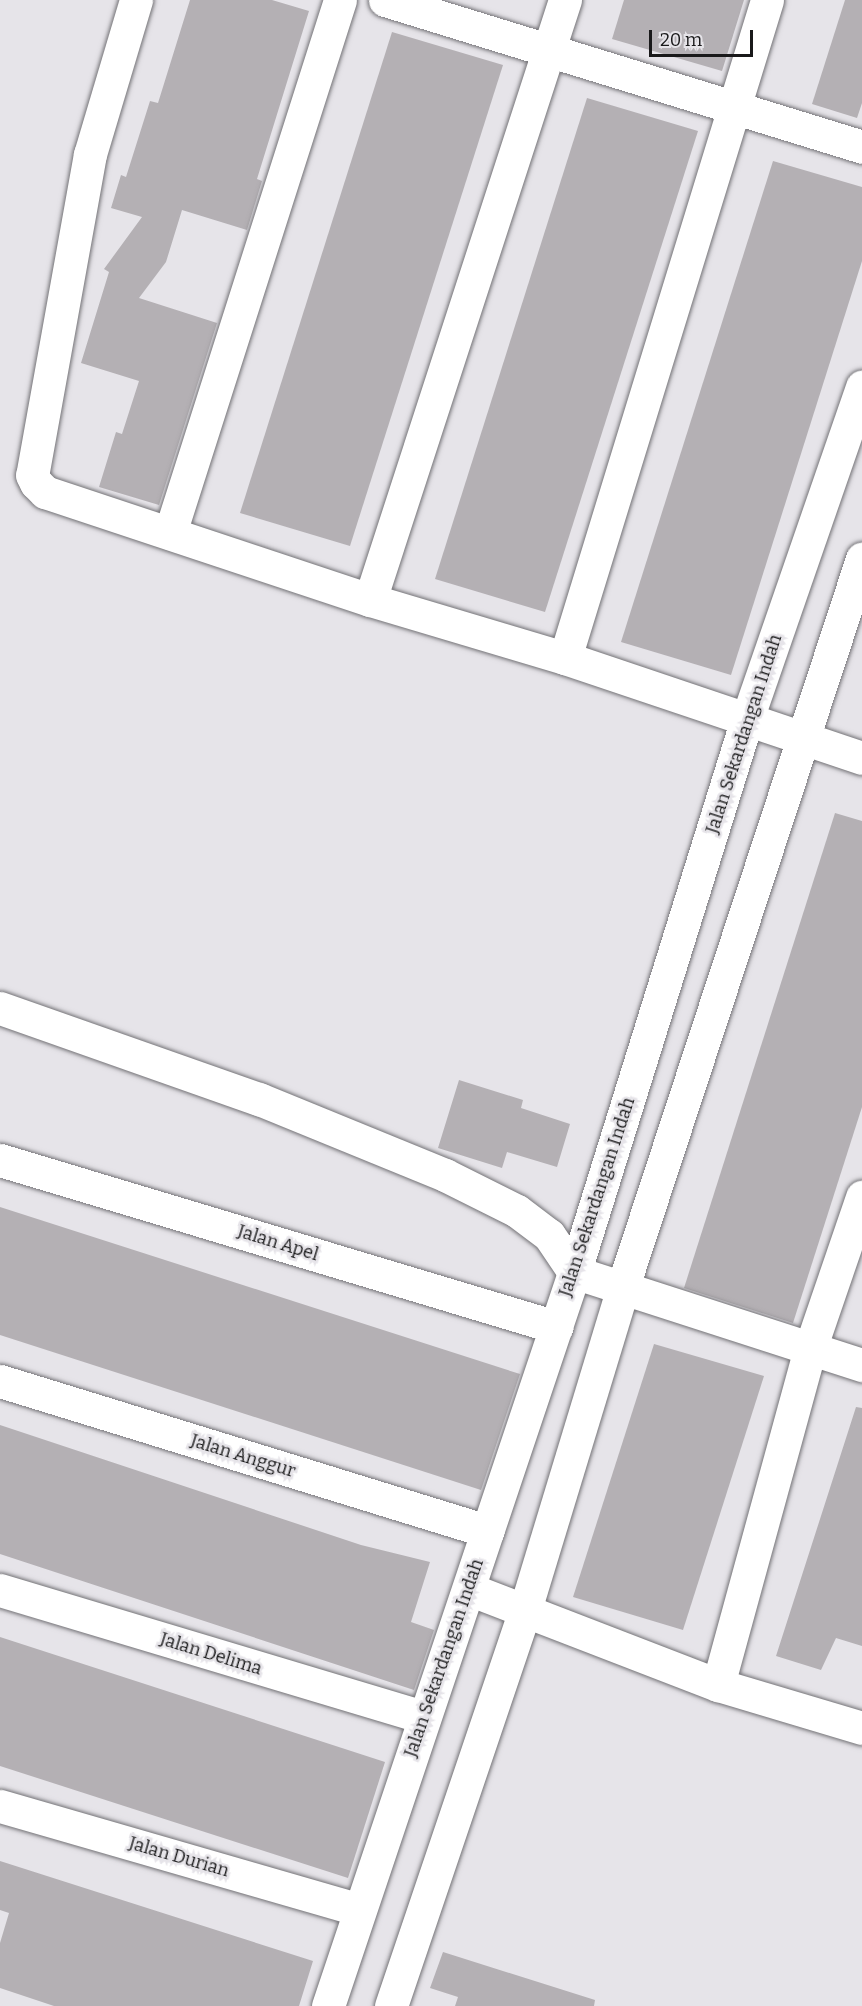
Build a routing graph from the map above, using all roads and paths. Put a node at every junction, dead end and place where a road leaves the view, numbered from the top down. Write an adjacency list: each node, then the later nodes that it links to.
1 (136, 0): 10 (street)
2 (340, 0): 10 (street)
3 (385, 0): 6 (street)
4 (566, 0): 6 (street)
5 (767, 0): 7 (street)
6 (548, 52): 7 (street); 12 (street)
7 (733, 106): 8 (street); 13 (street)
8 (862, 147)
9 (862, 387): 14 (street, Jalan Sekardangan Indah)
10 (170, 533): 12 (street)
11 (862, 559): 15 (street)
12 (370, 600): 13 (street)
13 (565, 658): 14 (street)
14 (746, 722): 15 (street); 20 (street, Jalan Sekardangan Indah)
15 (801, 736): 16 (street); 21 (street)
16 (862, 758)
17 (0, 1008): 20 (street)
18 (0, 1160): 22 (street, Jalan Apel)
19 (862, 1197): 23 (street)
20 (574, 1272): 21 (street); 22 (street, Jalan Sekardangan Indah)
21 (621, 1291): 23 (street); 29 (street)
22 (556, 1327): 26 (street, Jalan Sekardangan Indah)
23 (810, 1349): 24 (street); 30 (street)
24 (862, 1365)
25 (0, 1381): 26 (street, Jalan Anggur)
26 (487, 1531): 27 (street, Jalan Sekardangan Indah)
27 (469, 1589): 29 (street); 31 (street, Jalan Sekardangan Indah)
28 (0, 1590): 31 (street, Jalan Delima)
29 (525, 1610): 30 (street); 36 (street)
30 (718, 1685): 32 (street)
31 (423, 1717): 34 (street, Jalan Sekardangan Indah)
32 (862, 1728)
33 (0, 1806): 34 (street, Jalan Durian)
34 (358, 1909): 35 (street, Jalan Sekardangan Indah)
35 (328, 2006)
36 (391, 2006)

